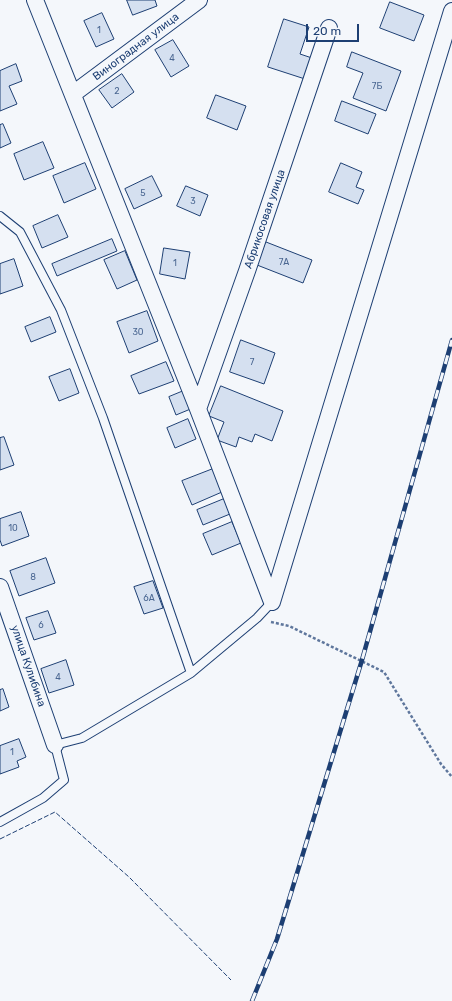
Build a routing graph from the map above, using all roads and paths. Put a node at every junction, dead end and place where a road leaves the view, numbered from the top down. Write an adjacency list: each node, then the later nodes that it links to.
1 (35, 0): 5 (street)
2 (199, 0): 5 (street, Виноградная улица)
3 (452, 11): 9 (street)
4 (329, 28): 7 (street, Абрикосовая улица)
5 (73, 94): 7 (street)
6 (0, 216): 11 (lane)
7 (198, 409): 9 (street)
8 (0, 587): 12 (street, улица Кулибина)
9 (272, 602): 10 (lane)
10 (257, 618): 11 (lane); 13 (path)
11 (191, 673): 12 (lane)
12 (56, 745): 14 (lane)
13 (452, 777)
14 (0, 822)

